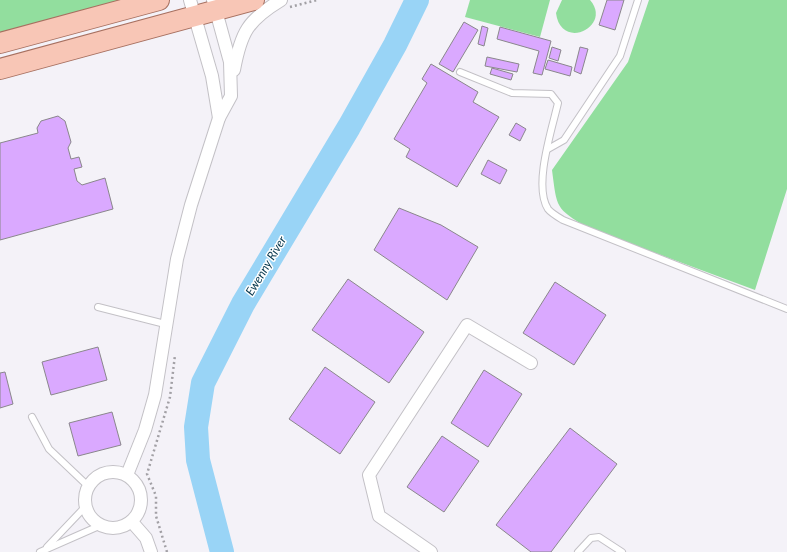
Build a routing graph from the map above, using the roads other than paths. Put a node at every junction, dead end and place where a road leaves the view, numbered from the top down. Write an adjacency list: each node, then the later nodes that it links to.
1 (159, 0): 7 (main road)
2 (254, 0): 5 (main road)
3 (638, 0): 12 (lane)
4 (285, 4): 10 (street)
5 (214, 5): 6 (main road); 10 (street)
6 (193, 8): 8 (main road); 11 (street)
7 (0, 43)
8 (0, 69)
9 (460, 72): 12 (lane)
10 (232, 81): 11 (street)
11 (219, 118): 15 (street)
12 (548, 149): 14 (lane)
13 (98, 307): 15 (lane)
14 (787, 309)
15 (165, 324): 18 (street)
16 (531, 363): 25 (street)
17 (32, 417): 19 (lane)
18 (128, 476): 19 (street); 21 (street)
19 (88, 486): 20 (street)
20 (85, 507): 22 (street); 23 (lane)
21 (132, 522): 22 (street); 24 (street)
22 (99, 526): 23 (lane)
23 (42, 551)
24 (151, 552)
25 (431, 552)
26 (578, 552): 27 (lane)
27 (622, 552)

